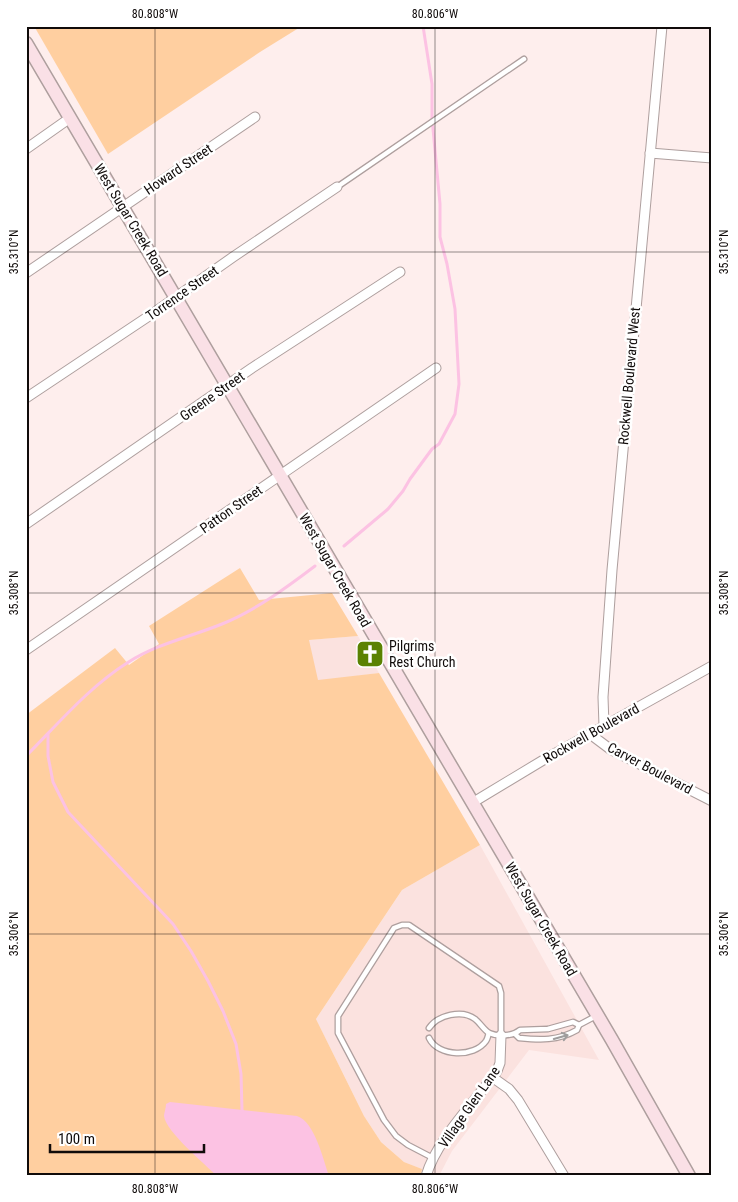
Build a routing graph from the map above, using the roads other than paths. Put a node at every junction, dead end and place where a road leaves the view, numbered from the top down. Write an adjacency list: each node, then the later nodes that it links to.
1 (662, 26): 7 (street, Rockwell Boulevard West)
2 (26, 43): 4 (main road, West Sugar Creek Road)
3 (524, 59): 9 (lane)
4 (70, 118): 6 (street); 10 (main road, West Sugar Creek Road)
5 (255, 118): 10 (street, Howard Street)
6 (26, 149)
7 (650, 153): 8 (street); 21 (street, Rockwell Boulevard West)
8 (712, 158)
9 (337, 187): 13 (street, Torrence Street)
10 (123, 207): 12 (street, Howard Street); 13 (main road, West Sugar Creek Road)
11 (400, 272): 15 (street, Greene Street)
12 (26, 273)
13 (176, 296): 15 (main road, West Sugar Creek Road); 16 (street, Torrence Street)
14 (436, 368): 17 (street, Patton Street)
15 (228, 385): 17 (main road, West Sugar Creek Road); 18 (street, Greene Street)
16 (26, 398)
17 (280, 475): 19 (street, Patton Street); 24 (main road, West Sugar Creek Road)
18 (26, 524)
19 (26, 650)
20 (712, 666): 21 (street, Rockwell Boulevard)
21 (604, 726): 22 (street, Rockwell Boulevard)
22 (590, 734): 23 (street, Carver Boulevard); 24 (street, Rockwell Boulevard)
23 (712, 801)
24 (472, 803): 25 (main road, West Sugar Creek Road)
25 (597, 1015): 26 (lane); 36 (main road, West Sugar Creek Road)
26 (579, 1025): 29 (lane); 29 (lane, one-way to 26)
27 (430, 1028): 28 (lane)
28 (489, 1033): 30 (lane); 31 (lane)
29 (515, 1034): 30 (lane)
30 (501, 1035): 32 (street, Village Glen Lane); 33 (lane)
31 (429, 1038)
32 (492, 1077): 33 (street, Village Glen Lane); 35 (street)
33 (433, 1158): 34 (street, Village Glen Lane)
34 (426, 1176)
35 (564, 1176)
36 (689, 1176)

